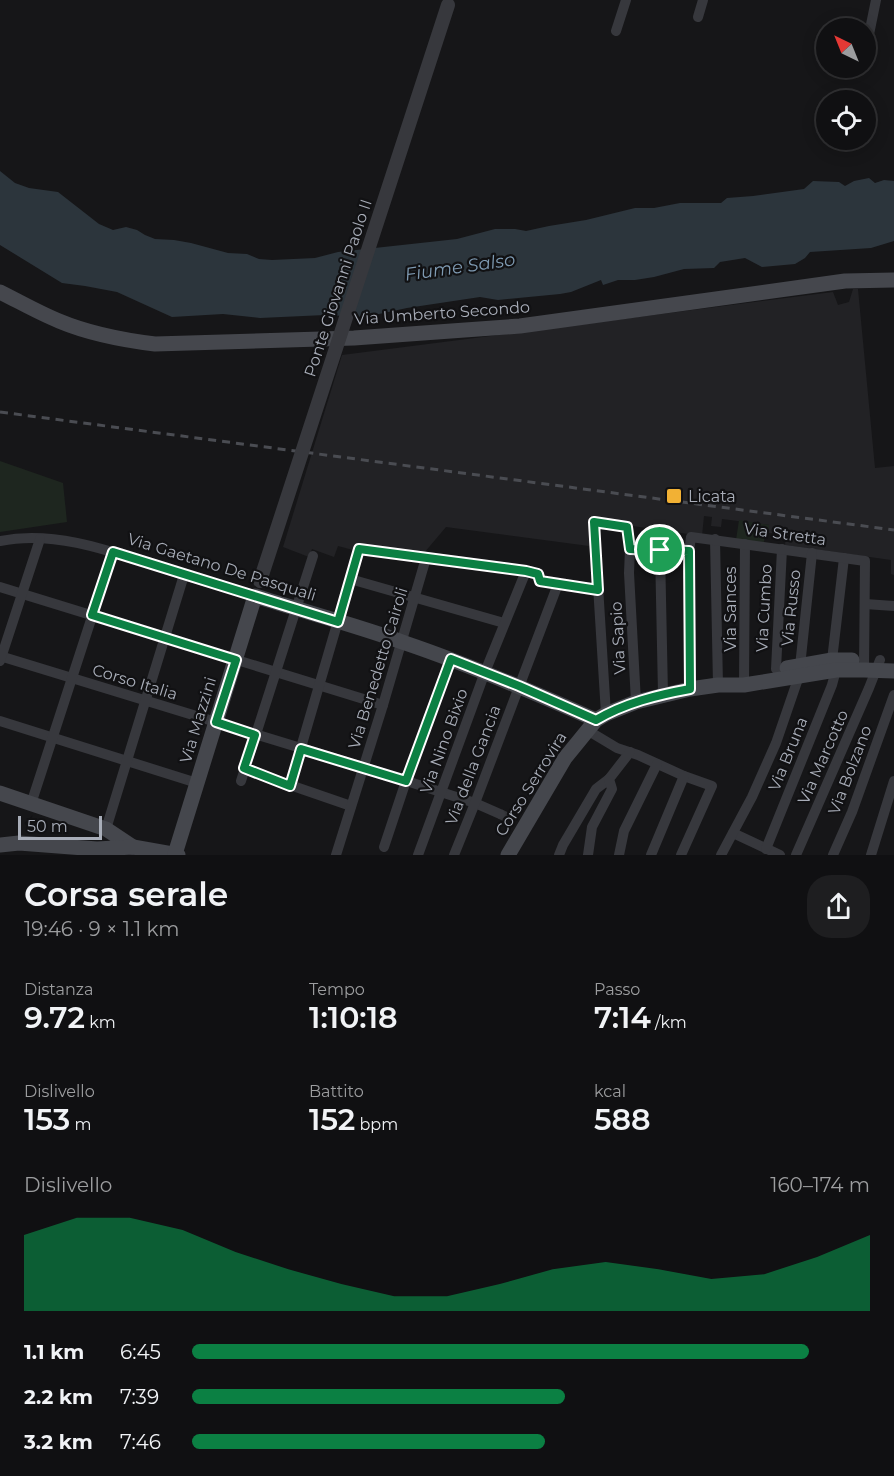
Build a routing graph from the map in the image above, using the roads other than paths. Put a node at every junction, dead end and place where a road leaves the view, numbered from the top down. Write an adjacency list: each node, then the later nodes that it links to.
1 (626, 0): 7 (street)
2 (703, 0): 5 (street)
3 (876, 0): 6 (street)
4 (448, 5): 26 (street, Ponte Giovanni Paolo II, bridge)
5 (698, 17)
6 (872, 18)
7 (616, 31)
8 (894, 280): 9 (main road, Via Umberto Secondo)
9 (0, 292)
10 (40, 539): 12 (street, Via Gaetano De Pasquali); 18 (street, Via Gaetano De Pasquali); 30 (street)
11 (715, 539): 13 (street, Via Stretta); 17 (street, Via Stretta); 53 (street)
12 (0, 541)
13 (745, 544): 15 (street, Via Stretta); 52 (street, Via Sances)
14 (630, 549): 16 (street); 29 (street); 60 (street, Via Sapio)
15 (782, 549): 19 (street, Via Stretta); 46 (street, Via Cumbo)
16 (660, 550): 17 (street); 57 (street)
17 (689, 551): 56 (street)
18 (113, 552): 24 (street, Via Gaetano De Pasquali); 36 (street)
19 (812, 553): 22 (street, Via Stretta); 47 (street, Via Russo)
20 (313, 556): 35 (street)
21 (426, 558): 23 (street); 25 (street); 32 (street, Via Benedetto Cairoli)
22 (844, 558): 33 (street, Via Stretta); 45 (street, Via Bruna)
23 (526, 571): 27 (street); 38 (street, Via Nino Bixio)
24 (184, 575): 31 (street, Via Gaetano De Pasquali); 39 (street)
25 (350, 579): 32 (street); 37 (street)
26 (260, 581)
27 (558, 584): 29 (street); 55 (street, Via della Gancia)
28 (0, 587): 30 (street)
29 (598, 590): 63 (street)
30 (22, 593): 36 (street); 41 (street)
31 (255, 596): 35 (main road, Via Gaetano De Pasquali); 43 (main road, Via Mazzini)
32 (416, 597): 38 (street); 40 (street, Via Benedetto Cairoli)
33 (865, 604): 34 (street); 44 (street)
34 (894, 606)
35 (296, 609): 37 (main road, Via Gaetano De Pasquali); 49 (street)
36 (92, 615): 39 (street); 51 (street)
37 (338, 622): 40 (main road, Via Gaetano De Pasquali); 54 (street)
38 (504, 623): 50 (street, Via Nino Bixio)
39 (165, 638): 43 (street); 59 (street)
40 (402, 642): 42 (main road, Via Gaetano De Pasquali); 61 (street, Via Benedetto Cairoli)
41 (1, 658): 51 (street, Corso Italia)
42 (451, 659): 50 (main road, Via Gaetano De Pasquali); 76 (street)
43 (236, 660): 49 (street); 64 (main road, Via Mazzini)
44 (875, 664): 45 (main road); 48 (main road); 106 (street, Via Marcotto)
45 (834, 665): 47 (main road); 90 (street, Via Bruna)
46 (776, 669): 47 (main road); 52 (main road)
47 (799, 671): 52 (main road); 87 (street, Via Russo)
48 (894, 671)
49 (276, 672): 54 (street); 65 (street)
50 (485, 672): 55 (main road, Via Gaetano De Pasquali); 80 (street, Via Nino Bixio)
51 (71, 678): 59 (street, Corso Italia); 66 (street)
52 (744, 680): 53 (main road)
53 (718, 685): 56 (main road)
54 (319, 686): 61 (street); 67 (street)
55 (519, 686): 63 (main road, Via Gaetano De Pasquali); 82 (street, Via della Gancia)
56 (690, 689): 57 (main road)
57 (663, 694): 60 (main road)
58 (894, 695): 107 (street, Via Bolzano)
59 (145, 701): 64 (street, Corso Italia); 69 (street)
60 (636, 702): 63 (main road)
61 (383, 705): 71 (street, Via Benedetto Cairoli)
62 (0, 721): 66 (street)
63 (596, 721): 68 (street); 98 (main road, Corso Serrovira)
64 (216, 722): 65 (street, Corso Italia); 78 (main road, Via Mazzini)
65 (255, 735): 67 (street, Corso Italia); 72 (street)
66 (52, 737): 69 (street); 83 (street)
67 (301, 749): 71 (street, Corso Italia); 79 (street)
68 (630, 752): 70 (street); 74 (street)
69 (127, 761): 78 (street); 86 (street)
70 (657, 764): 73 (street); 101 (street)
71 (363, 767): 76 (street, Corso Italia); 84 (street, Via Benedetto Cairoli)
72 (244, 768): 75 (street); 79 (street)
73 (684, 777): 102 (street); 103 (street)
74 (609, 779): 99 (street); 100 (street)
75 (241, 781)
76 (406, 781): 80 (street, Corso Italia); 89 (street)
77 (894, 781): 108 (street)
78 (197, 783): 94 (main road, Via Mazzini)
79 (290, 786): 84 (street)
80 (442, 792): 82 (street, Corso Italia); 96 (street, Via Nino Bixio)
81 (0, 793): 83 (main road)
82 (475, 803): 85 (street, Corso Italia); 97 (street, Via della Gancia)
83 (31, 804): 86 (main road)
84 (351, 806): 95 (street, Via Benedetto Cairoli)
85 (500, 814)
86 (106, 829): 92 (main road)
87 (733, 833): 90 (street); 104 (street, Via Russo)
88 (0, 845): 91 (main road)
89 (384, 847)
90 (766, 849): 105 (street)
91 (59, 850): 93 (main road)
92 (132, 851): 93 (main road); 94 (main road)
93 (96, 852)
94 (177, 855)
95 (337, 855)
96 (418, 855)
97 (454, 855)
98 (508, 855)
99 (559, 855)
100 (588, 855)
101 (619, 855)
102 (651, 855)
103 (681, 855)
104 (721, 855)
105 (780, 855)
106 (796, 855)
107 (833, 855)
108 (871, 855)

